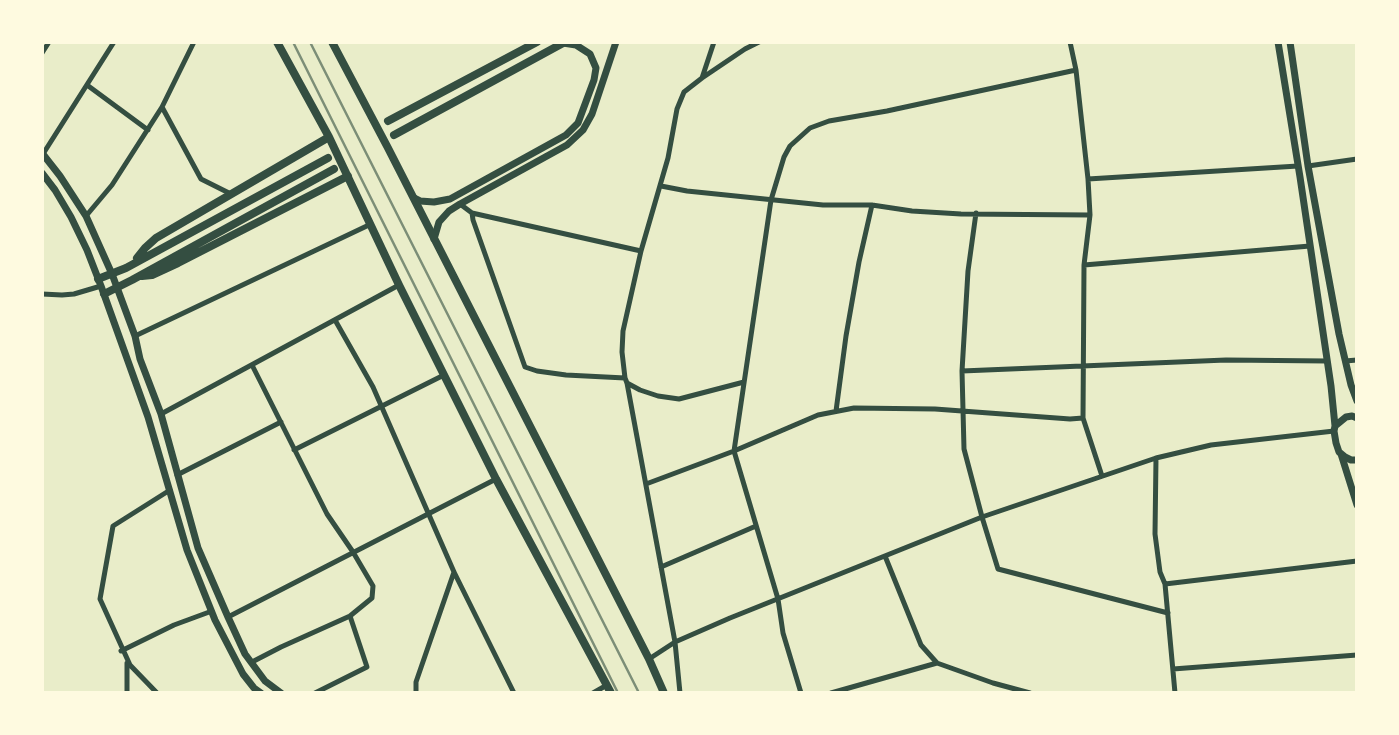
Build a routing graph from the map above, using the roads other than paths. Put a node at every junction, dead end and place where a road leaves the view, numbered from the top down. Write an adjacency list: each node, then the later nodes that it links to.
1 (49, 42): 14 (street)
2 (114, 42): 17 (street)
3 (194, 42): 18 (street)
4 (276, 42): 22 (main road)
5 (332, 42): 34 (main road)
6 (537, 42): 19 (main road)
7 (616, 42): 36 (street)
8 (714, 42): 16 (street)
9 (759, 42): 16 (street)
10 (1070, 42): 15 (street)
11 (1278, 42): 26 (street)
12 (1290, 42): 27 (street)
13 (564, 43): 21 (main road); 34 (street)
14 (42, 53)
15 (1076, 71): 31 (street); 35 (street)
16 (702, 78): 32 (street)
17 (87, 85): 20 (street); 23 (street)
18 (162, 107): 20 (street); 33 (street)
19 (388, 121)
20 (148, 130): 41 (street)
21 (394, 135)
22 (329, 137): 30 (main road); 33 (main road)
23 (43, 154): 41 (street)
24 (328, 158): 46 (main road)
25 (1357, 159): 27 (street)
26 (1298, 166): 31 (street); 44 (street)
27 (1308, 166): 58 (street)
28 (334, 169): 49 (main road)
29 (42, 173): 51 (street)
30 (348, 176): 42 (main road); 49 (main road)
31 (1088, 179): 40 (street)
32 (660, 186): 35 (street); 45 (street)
33 (231, 194): 46 (main road)
34 (414, 198): 43 (main road)
35 (771, 200): 37 (street); 64 (street)
36 (460, 204): 38 (street); 43 (street)
37 (873, 205): 39 (street); 67 (street)
38 (472, 213): 45 (street); 63 (street)
39 (976, 213): 40 (street); 61 (street)
40 (1090, 215): 47 (street)
41 (86, 216): 48 (street)
42 (371, 224): 50 (main road); 55 (street)
43 (434, 239): 102 (main road)
44 (1310, 246): 47 (street); 57 (street)
45 (641, 251): 63 (street)
46 (135, 261): 48 (main road)
47 (1084, 265): 60 (street)
48 (112, 274): 51 (main road); 52 (street)
49 (139, 276): 52 (main road)
50 (399, 285): 54 (street); 62 (main road)
51 (101, 286): 52 (main road); 53 (street); 83 (street)
52 (117, 288): 55 (street)
53 (42, 294)
54 (335, 320): 59 (street); 66 (street)
55 (135, 336): 69 (street)
56 (1357, 360): 58 (street)
57 (1327, 361): 60 (street); 73 (street)
58 (1345, 361): 65 (street)
59 (252, 365): 69 (street); 72 (street)
60 (1084, 365): 61 (street); 70 (street)
61 (962, 371): 68 (street)
62 (444, 375): 66 (street); 81 (main road)
63 (626, 381): 64 (street); 82 (street)
64 (744, 382): 75 (street)
65 (1357, 401)
66 (381, 407): 74 (street); 85 (street)
67 (836, 411): 68 (street); 75 (street)
68 (963, 412): 70 (street); 86 (street)
69 (161, 414): 79 (street)
70 (1083, 418): 80 (street)
71 (1357, 418): 73 (street)
72 (281, 422): 74 (street); 79 (street)
73 (1335, 429): 76 (street); 77 (street)
74 (294, 450): 88 (street)
75 (734, 451): 82 (street); 87 (street)
76 (1341, 453): 78 (street); 84 (street)
77 (1156, 458): 80 (street); 93 (street)
78 (1357, 460)
79 (177, 475): 98 (street)
80 (1102, 476): 86 (street)
81 (496, 479): 85 (street); 107 (main road)
82 (646, 484): 91 (street)
83 (170, 490): 95 (street); 100 (street)
84 (1357, 505)
85 (428, 514): 88 (street); 92 (street)
86 (982, 517): 89 (street); 96 (street)
87 (756, 526): 91 (street); 94 (street)
88 (353, 552): 97 (street); 98 (street)
89 (885, 556): 94 (street); 105 (street)
90 (1357, 561): 93 (street)
91 (661, 567): 99 (street)
92 (454, 572): 113 (street); 114 (street)
93 (1165, 584): 96 (street)
94 (778, 599): 99 (street); 118 (street)
95 (212, 611): 100 (street); 110 (street)
96 (1168, 613): 106 (street)
97 (350, 616): 104 (street); 112 (street)
98 (228, 617): 104 (street)
99 (675, 642): 102 (street); 117 (street)
100 (122, 650): 103 (street)
101 (1357, 654): 106 (street)
102 (649, 659): 116 (main road)
103 (128, 660): 108 (street); 109 (street)
104 (252, 662): 111 (street)
105 (937, 663): 119 (street); 120 (street)
106 (1173, 669): 121 (street)
107 (609, 689): 115 (street)
108 (127, 693)
109 (157, 693)
110 (261, 693)
111 (281, 693)
112 (315, 693)
113 (415, 693)
114 (514, 693)
115 (593, 693)
116 (664, 693)
117 (680, 693)
118 (801, 693)
119 (831, 693)
120 (1030, 693)
121 (1175, 693)

